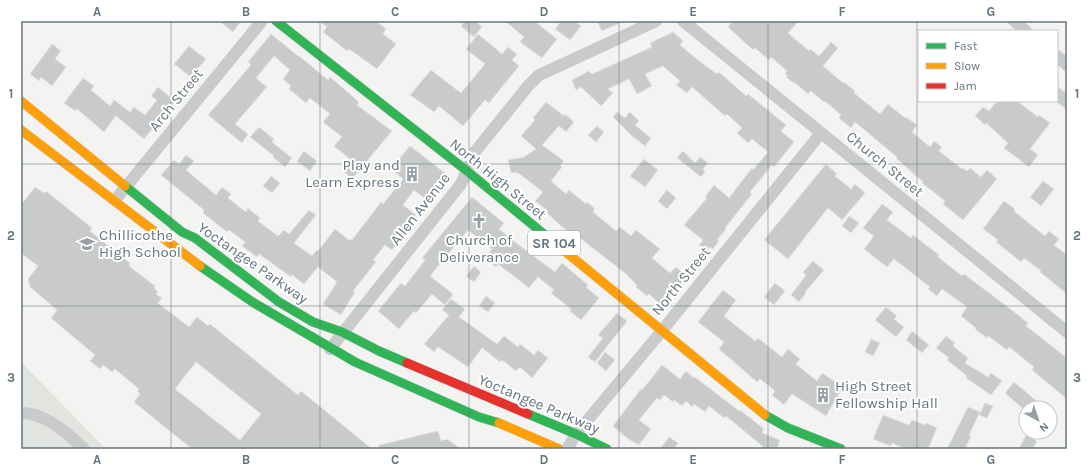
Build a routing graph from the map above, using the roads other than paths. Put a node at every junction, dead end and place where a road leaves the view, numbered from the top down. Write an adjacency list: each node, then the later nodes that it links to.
1 (262, 21): 13 (street, Arch Street)
2 (276, 21): 12 (street, North High Street / SR 104)
3 (656, 21): 12 (street, Allen Avenue)
4 (683, 21): 11 (street, Church Street)
5 (1014, 21): 6 (street)
6 (1025, 30)
7 (1058, 57): 8 (street)
8 (1067, 64)
9 (21, 101): 13 (street, Yoctangee Parkway)
10 (21, 130): 14 (street, Yoctangee Parkway)
11 (821, 133): 16 (street, North Street); 17 (street, Church Street)
12 (467, 171): 15 (street, Allen Avenue); 16 (street, North High Street / SR 104)
13 (126, 185): 14 (street, Arch Street); 15 (street, Yoctangee Parkway)
14 (114, 200): 18 (street, Yoctangee Parkway)
15 (342, 332): 18 (street, Allen Avenue); 20 (street, Yoctangee Parkway)
16 (661, 332): 20 (street, North Street); 25 (street, North High Street / SR 104)
17 (1067, 332)
18 (330, 348): 22 (street, Yoctangee Parkway)
19 (21, 413): 21 (street)
20 (576, 434): 23 (street, North Street); 24 (street, Yoctangee Parkway)
21 (84, 449)
22 (559, 449)
23 (567, 449)
24 (607, 449)
25 (841, 449)

